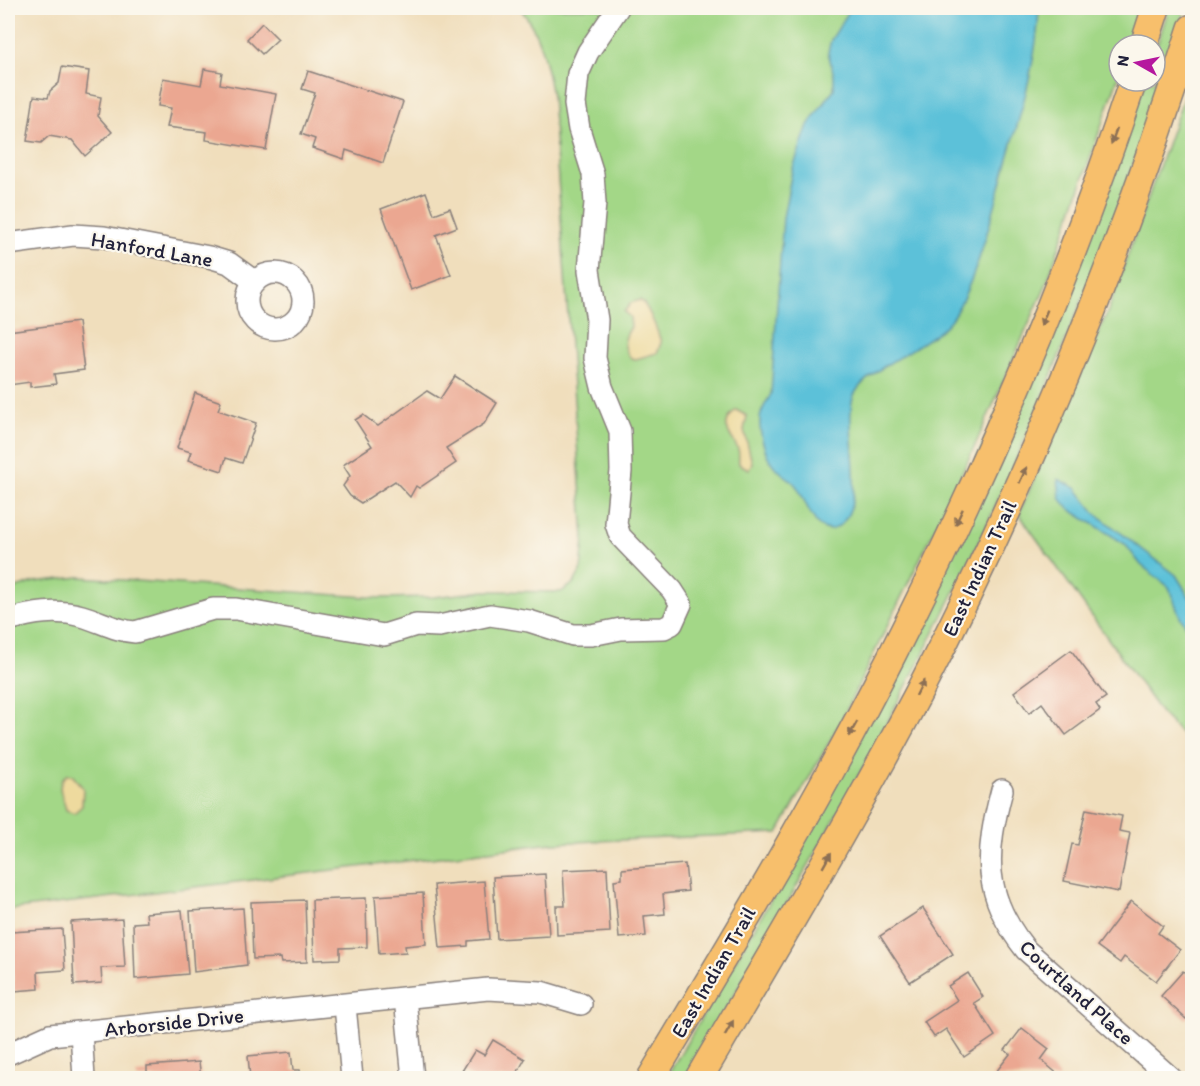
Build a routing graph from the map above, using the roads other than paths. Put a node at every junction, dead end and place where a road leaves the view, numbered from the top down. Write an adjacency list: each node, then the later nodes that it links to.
1 (618, 8): 8 (street)
2 (1156, 8): 4 (main road)
3 (1192, 28): 19 (main road, East Indian Trail, one-way to 3)
4 (1148, 33)
5 (1129, 93): 18 (main road, East Indian Trail, one-way to 18)
6 (8, 244): 7 (street, Hanford Lane)
7 (255, 282)
8 (8, 620)
9 (1002, 790): 20 (street, Courtland Place)
10 (405, 998): 11 (street, Arborside Drive); 12 (street, Arborside Drive); 17 (street)
11 (581, 1004)
12 (345, 1006): 13 (street, Arborside Drive); 16 (street)
13 (81, 1032): 14 (street, Arborside Drive); 15 (street)
14 (8, 1054)
15 (84, 1078)
16 (352, 1078)
17 (413, 1078)
18 (651, 1078)
19 (699, 1078)
20 (1171, 1078)

